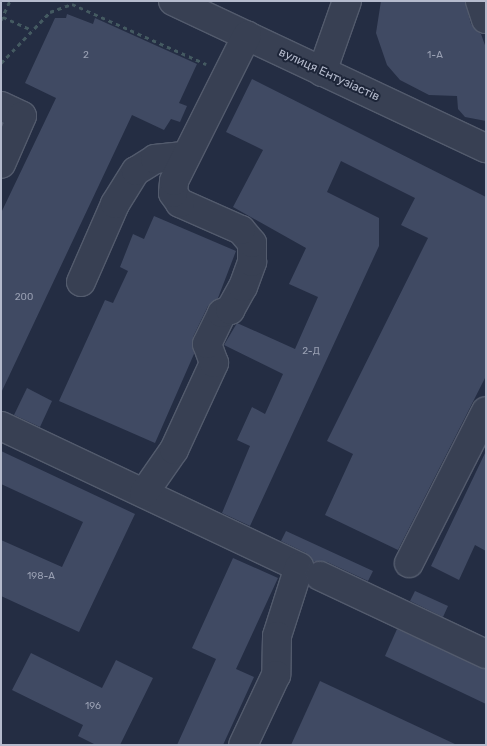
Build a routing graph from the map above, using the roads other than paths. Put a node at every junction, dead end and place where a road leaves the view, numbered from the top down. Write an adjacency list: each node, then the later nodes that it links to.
1 (173, 1): 5 (street, вулиця Ентузіастів)
2 (347, 1): 6 (street)
3 (480, 1): 4 (street)
4 (486, 19)
5 (247, 35): 6 (street, вулиця Ентузіастів); 9 (street)
6 (322, 72): 8 (street, вулиця Ентузіастів)
7 (1, 106): 10 (street)
8 (486, 148)
9 (186, 156): 11 (street); 14 (street)
10 (1, 164)
11 (81, 282)
12 (486, 410): 15 (street)
13 (1, 426): 14 (street)
14 (144, 493): 18 (street)
15 (409, 563)
16 (320, 576): 17 (street)
17 (486, 654)
18 (243, 745)

